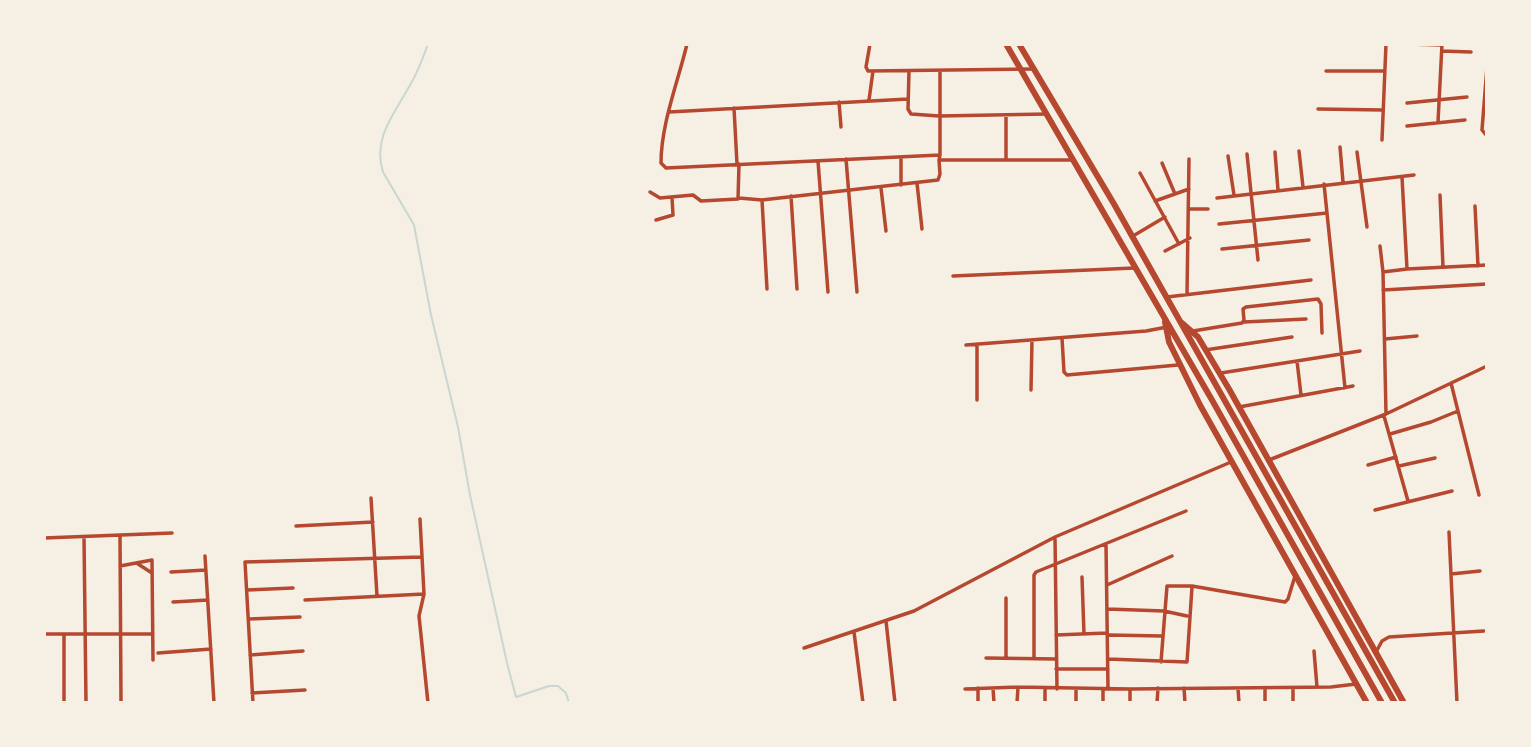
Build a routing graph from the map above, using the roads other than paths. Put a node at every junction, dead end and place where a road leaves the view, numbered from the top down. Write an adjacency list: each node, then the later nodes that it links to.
1 (687, 44): 27 (street)
2 (870, 44): 12 (street)
3 (1006, 44): 11 (highway)
4 (1019, 44): 9 (highway)
5 (1386, 44): 16 (street)
6 (1407, 44): 7 (street)
7 (1442, 47): 8 (street); 19 (street)
8 (1471, 52)
9 (1034, 69): 11 (street); 88 (highway)
10 (1487, 69): 21 (street)
11 (1021, 70): 14 (street); 28 (highway)
12 (873, 71): 13 (street); 20 (street)
13 (909, 71): 14 (street); 18 (street)
14 (940, 71): 30 (street)
15 (1326, 71): 16 (street)
16 (1385, 71): 26 (street)
17 (1467, 97): 19 (street)
18 (908, 99): 20 (street); 30 (street)
19 (1439, 99): 23 (street); 32 (street)
20 (869, 100): 22 (street)
21 (1486, 101): 35 (street)
22 (839, 102): 24 (street); 34 (street)
23 (1407, 103)
24 (734, 108): 27 (street); 51 (street)
25 (1318, 109): 26 (street)
26 (1383, 110): 36 (street)
27 (670, 112): 51 (street)
28 (1047, 114): 29 (street); 49 (highway)
29 (1006, 115): 30 (street); 48 (street)
30 (939, 116): 44 (street)
31 (1465, 120): 32 (street)
32 (1438, 122): 33 (street)
33 (1407, 126)
34 (841, 127)
35 (1487, 135)
36 (1382, 140)
37 (1340, 147): 56 (street)
38 (1299, 151): 61 (street)
39 (1275, 152): 64 (street)
40 (1357, 152): 55 (street)
41 (1247, 154): 67 (street)
42 (1228, 156): 69 (street)
43 (901, 157): 44 (street); 45 (street); 59 (street)
44 (939, 158): 48 (street); 57 (street)
45 (846, 159): 47 (street); 63 (street)
46 (1189, 159): 62 (street)
47 (818, 160): 51 (street); 66 (street)
48 (1006, 160): 49 (street)
49 (1074, 160): 100 (highway)
50 (1162, 163): 68 (street)
51 (738, 164): 73 (street)
52 (1140, 173): 76 (street)
53 (1414, 175): 54 (street)
54 (1402, 177): 55 (street); 101 (street)
55 (1362, 181): 56 (street); 85 (street)
56 (1343, 182): 58 (street)
57 (917, 183): 59 (street); 86 (street)
58 (1324, 184): 61 (street); 80 (street)
59 (901, 185): 60 (street)
60 (881, 187): 63 (street); 87 (street)
61 (1303, 187): 64 (street)
62 (1189, 189): 68 (street); 78 (street)
63 (849, 190): 66 (street); 110 (street)
64 (1278, 190): 67 (street)
65 (650, 192): 72 (street)
66 (821, 193): 71 (street); 109 (street)
67 (1251, 193): 69 (street); 83 (street)
68 (1175, 194): 76 (street)
69 (1234, 195): 74 (street)
70 (1440, 195): 99 (street)
71 (791, 196): 75 (street); 107 (street)
72 (672, 197): 73 (street); 82 (street)
73 (739, 198): 75 (street)
74 (1217, 198)
75 (762, 200): 106 (street)
76 (1155, 201): 81 (street)
77 (1475, 206): 97 (street)
78 (1189, 209): 79 (street); 89 (street)
79 (1208, 209)
80 (1327, 213): 83 (street); 130 (street)
81 (1165, 217): 88 (street); 91 (street)
82 (656, 220)
83 (1254, 220): 84 (street); 92 (street)
84 (1219, 225)
85 (1367, 227)
86 (922, 229)
87 (886, 231)
88 (1132, 237): 112 (highway)
89 (1190, 238): 91 (street); 111 (street)
90 (1309, 240): 92 (street)
91 (1179, 244): 95 (street)
92 (1256, 246): 94 (street); 96 (street)
93 (1380, 246): 102 (street)
94 (1222, 248)
95 (1165, 251)
96 (1258, 260)
97 (1478, 265): 98 (street); 99 (street)
98 (1487, 265)
99 (1443, 267): 101 (street)
100 (1136, 268): 103 (street); 114 (highway)
101 (1407, 269): 102 (street)
102 (1383, 272): 108 (street)
103 (953, 276)
104 (1311, 280): 111 (street)
105 (1487, 284): 108 (street)
106 (767, 289)
107 (797, 289)
108 (1384, 290): 125 (street)
109 (828, 292)
110 (857, 292)
111 (1187, 294): 112 (street)
112 (1165, 297): 113 (highway)
113 (1169, 305): 114 (highway); 116 (highway)
114 (1162, 313): 118 (highway)
115 (1306, 319): 117 (street)
116 (1178, 320): 119 (highway); 267 (highway)
117 (1242, 323): 119 (street); 120 (street)
118 (1168, 327): 123 (street); 132 (highway); 266 (highway)
119 (1191, 332): 128 (highway)
120 (1322, 333)
121 (1417, 336): 125 (street)
122 (1292, 337): 128 (street)
123 (1062, 338): 124 (street); 132 (street)
124 (1032, 339): 126 (street); 138 (street)
125 (1384, 339): 143 (street)
126 (976, 344): 127 (street); 140 (street)
127 (966, 345)
128 (1205, 350): 134 (highway)
129 (1360, 351): 130 (street)
130 (1340, 354): 131 (street); 137 (street)
131 (1297, 360): 134 (street); 139 (street)
132 (1181, 365): 148 (highway)
133 (1487, 366): 135 (street)
134 (1219, 373): 141 (highway)
135 (1451, 383): 142 (street); 143 (street)
136 (1353, 386): 137 (street)
137 (1345, 388): 139 (street)
138 (1031, 390)
139 (1301, 396): 141 (street)
140 (977, 400)
141 (1239, 407): 147 (highway)
142 (1458, 411): 144 (street); 152 (street)
143 (1385, 415): 144 (street); 147 (street)
144 (1390, 434): 145 (street)
145 (1396, 457): 149 (street); 150 (street)
146 (1435, 458): 150 (street)
147 (1269, 460): 215 (highway)
148 (1232, 461): 164 (street); 179 (highway)
149 (1368, 465)
150 (1399, 466): 154 (street)
151 (1452, 491): 154 (street)
152 (1479, 495)
153 (371, 498): 158 (street)
154 (1408, 501): 155 (street)
155 (1375, 510)
156 (1186, 511): 166 (street)
157 (420, 519): 168 (street)
158 (373, 522): 159 (street); 170 (street)
159 (296, 526)
160 (1449, 532): 178 (street)
161 (172, 533): 162 (street)
162 (120, 535): 163 (street); 172 (street)
163 (84, 537): 165 (street); 204 (street)
164 (1055, 537): 173 (street); 198 (street)
165 (44, 538)
166 (1106, 544): 173 (street); 181 (street)
167 (205, 556): 174 (street)
168 (422, 556): 170 (street); 186 (street)
169 (1172, 556): 181 (street)
170 (375, 559): 185 (street); 187 (street)
171 (137, 563): 172 (street); 177 (street); 177 (street)
172 (120, 566): 205 (street)
173 (1055, 566): 209 (street); 220 (street)
174 (206, 570): 176 (street); 190 (street)
175 (1480, 571): 178 (street)
176 (171, 572)
177 (152, 573): 206 (street)
178 (1451, 574): 201 (street)
179 (1295, 575): 183 (street); 227 (highway)
180 (1082, 577): 207 (street)
181 (1107, 585): 193 (street)
182 (1192, 586): 183 (street); 188 (street); 194 (street)
183 (1200, 588): 188 (street)
184 (293, 589): 185 (street)
185 (247, 590): 197 (street)
186 (424, 594): 187 (street); 250 (street)
187 (377, 596): 191 (street)
188 (1192, 596): 224 (street)
189 (1006, 598): 219 (street)
190 (208, 600): 192 (street); 212 (street)
191 (305, 600)
192 (173, 602)
193 (1107, 609): 194 (street); 208 (street)
194 (1164, 611): 195 (street); 210 (street)
195 (1187, 616)
196 (300, 617): 197 (street)
197 (248, 619): 217 (street)
198 (886, 621): 200 (street); 252 (street)
199 (1484, 631): 201 (street)
200 (854, 632): 211 (street); 251 (street)
201 (1454, 633): 215 (street); 269 (street)
202 (44, 634): 203 (street)
203 (64, 634): 204 (street); 245 (street)
204 (85, 634): 205 (street); 246 (street)
205 (121, 634): 206 (street); 247 (street)
206 (152, 634): 223 (street)
207 (1084, 634): 208 (street); 209 (street)
208 (1107, 634): 210 (street); 222 (street)
209 (1056, 635): 221 (street)
210 (1163, 636): 224 (street)
211 (804, 648)
212 (211, 649): 216 (street); 248 (street)
213 (1314, 651): 234 (street)
214 (303, 652): 217 (street)
215 (1376, 652): 268 (highway)
216 (158, 653)
217 (250, 654): 244 (street)
218 (986, 658): 219 (street)
219 (1006, 659): 220 (street)
220 (1034, 659): 221 (street)
221 (1056, 659): 225 (street)
222 (1108, 659): 224 (street); 226 (street)
223 (153, 660)
224 (1161, 662)
225 (1056, 669): 226 (street); 239 (street)
226 (1108, 669): 241 (street)
227 (1356, 684): 234 (street); 265 (highway)
228 (978, 687): 229 (street); 237 (street); 253 (street)
229 (993, 687): 230 (street); 254 (street)
230 (1018, 687): 238 (street); 255 (street)
231 (1238, 687): 232 (street); 236 (street); 262 (street)
232 (1265, 687): 233 (street); 263 (street)
233 (1293, 687): 234 (street); 264 (street)
234 (1317, 687)
235 (1158, 688): 236 (street); 242 (street); 260 (street)
236 (1184, 688): 261 (street)
237 (965, 689)
238 (1045, 689): 239 (street); 256 (street)
239 (1057, 689): 240 (street)
240 (1076, 689): 241 (street); 257 (street)
241 (1106, 689): 242 (street); 258 (street)
242 (1129, 689): 259 (street)
243 (305, 690): 244 (street)
244 (252, 693): 249 (street)
245 (64, 703)
246 (86, 703)
247 (121, 703)
248 (215, 703)
249 (253, 703)
250 (428, 703)
251 (863, 703)
252 (895, 703)
253 (978, 703)
254 (993, 703)
255 (1017, 703)
256 (1045, 703)
257 (1076, 703)
258 (1103, 703)
259 (1130, 703)
260 (1157, 703)
261 (1185, 703)
262 (1239, 703)
263 (1265, 703)
264 (1293, 703)
265 (1367, 703)
266 (1382, 703)
267 (1395, 703)
268 (1404, 703)
269 (1457, 703)

